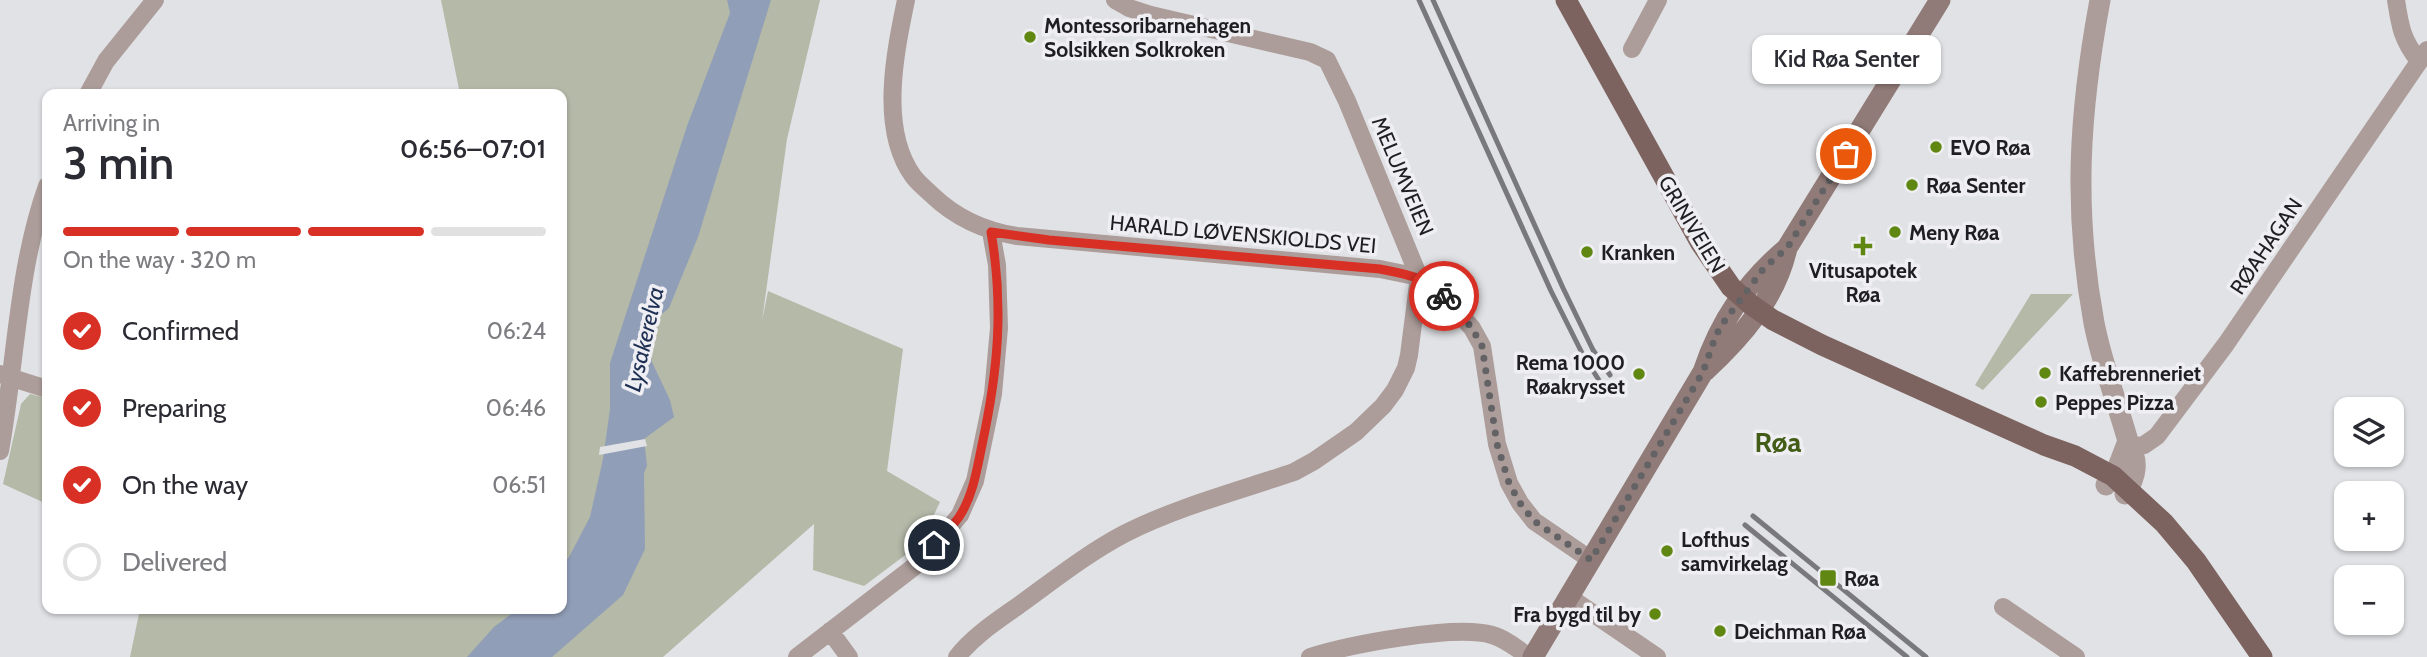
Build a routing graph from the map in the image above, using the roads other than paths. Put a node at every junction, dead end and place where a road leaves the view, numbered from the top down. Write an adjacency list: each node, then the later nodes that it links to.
1 (155, 0): 11 (street)
2 (906, 0): 13 (street, HARALD LØVENSKIOLDS VEI)
3 (1115, 0): 15 (street, MELUMVEIEN)
4 (1566, 0): 16 (main road, GRINIVEIEN)
5 (1658, 0): 9 (street)
6 (1940, 0): 14 (main road)
7 (2100, 0): 21 (street)
8 (2396, 0): 10 (street)
9 (1632, 49)
10 (2423, 55): 21 (street, RØAHAGAN)
11 (91, 89)
12 (42, 200): 19 (street)
13 (991, 232): 15 (street, HARALD LØVENSKIOLDS VEI); 27 (street)
14 (1787, 248): 16 (main road); 17 (main road)
15 (1419, 277): 24 (street, HARALD LØVENSKIOLDS VEI); 30 (street, MELUMVEIEN)
16 (1741, 297): 17 (main road, GRINIVEIEN); 18 (main road)
17 (1759, 311): 18 (main road); 23 (main road, GRINIVEIEN)
18 (1703, 372): 24 (main road)
19 (5, 376): 20 (street); 22 (street)
20 (42, 387)
21 (2128, 446): 23 (street)
22 (0, 450)
23 (2122, 489): 35 (main road, GRINIVEIEN)
24 (1591, 560): 25 (main road)
25 (1569, 597): 32 (main road); 33 (street)
26 (2003, 607): 34 (street)
27 (830, 631): 28 (street); 29 (street)
28 (797, 657)
29 (849, 657)
30 (957, 657)
31 (1310, 657): 32 (street)
32 (1531, 657)
33 (1657, 657)
34 (2076, 657)
35 (2262, 657)

